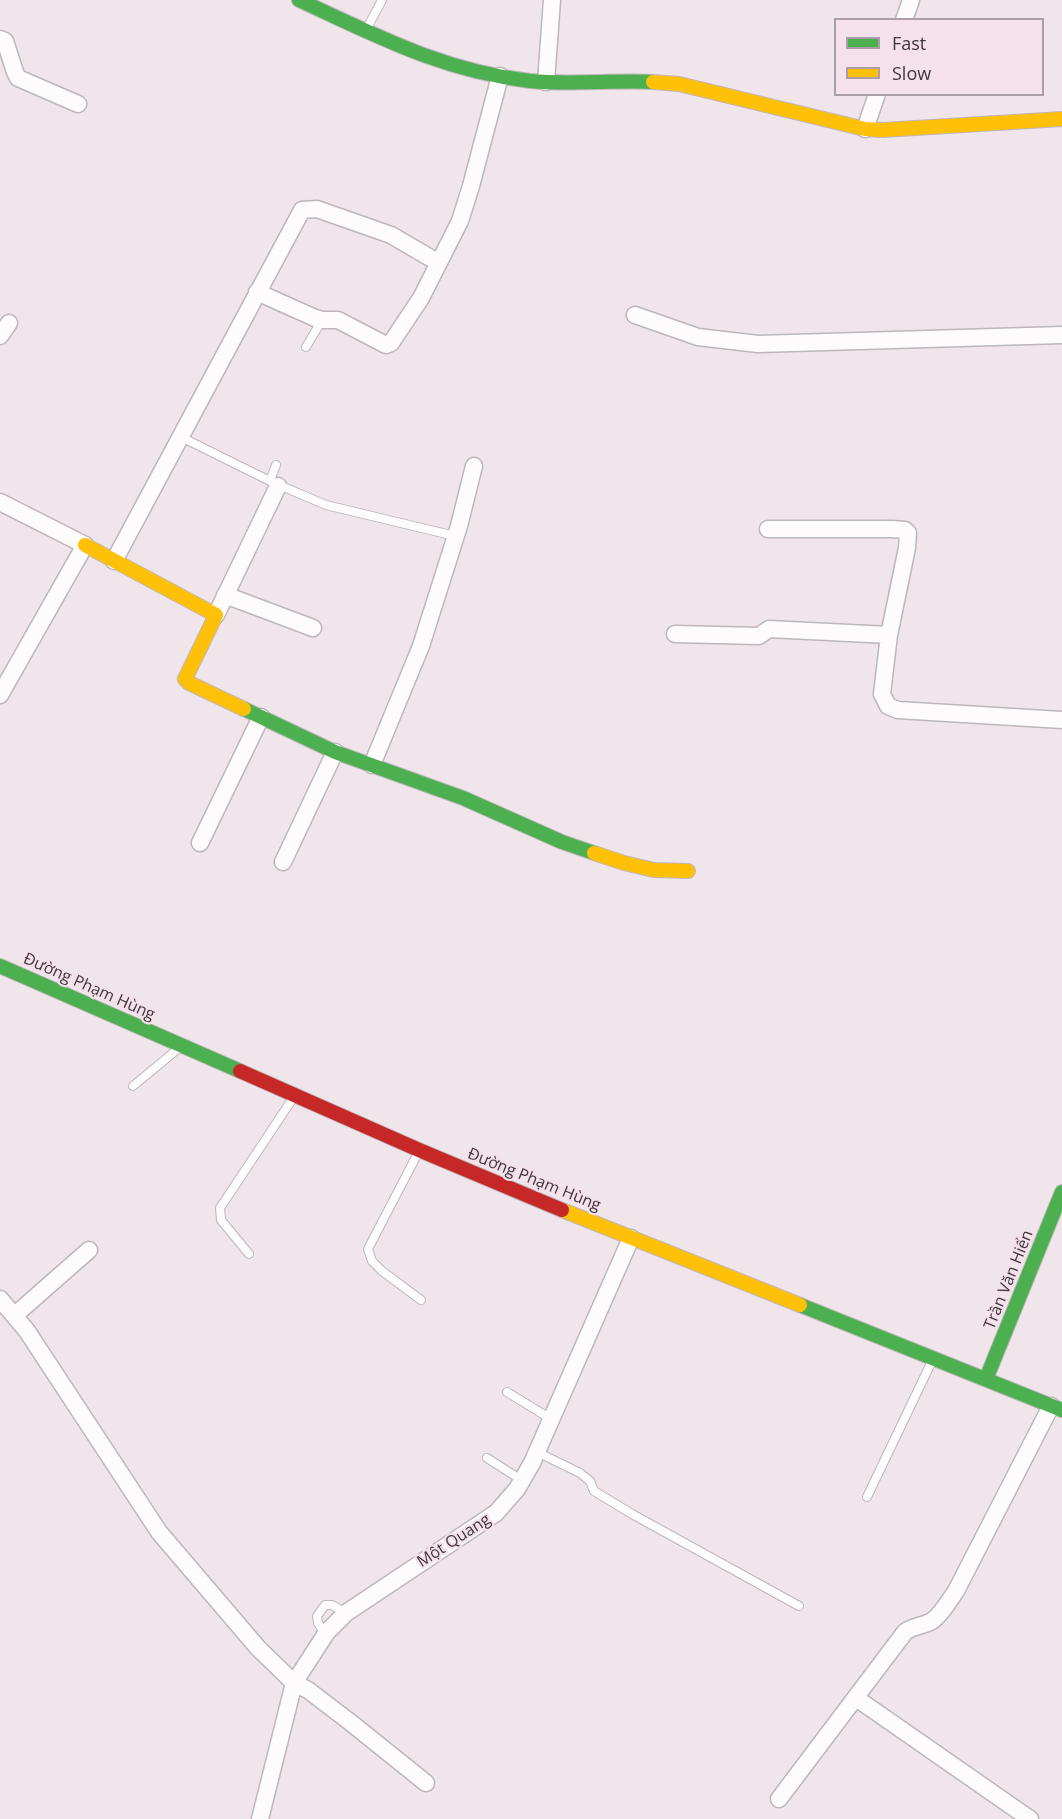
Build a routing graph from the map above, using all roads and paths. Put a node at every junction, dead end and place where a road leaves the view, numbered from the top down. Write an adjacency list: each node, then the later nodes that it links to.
1 (299, 0): 6 (street)
2 (382, 0): 6 (lane)
3 (552, 0): 9 (street)
4 (911, 0): 5 (street)
5 (905, 18)
6 (366, 31): 8 (street)
7 (0, 39): 11 (street)
8 (500, 76): 9 (street); 14 (street)
9 (546, 82): 13 (street)
10 (876, 96): 13 (street)
11 (78, 104)
12 (1062, 119): 13 (street)
13 (865, 129)
14 (439, 263): 15 (street); 17 (street)
15 (257, 292): 17 (street); 20 (street)
16 (634, 315): 18 (street)
17 (322, 320): 19 (lane)
18 (1062, 335)
19 (306, 347)
20 (182, 437): 23 (lane); 28 (street)
21 (276, 465): 23 (lane)
22 (474, 466): 26 (street)
23 (275, 484): 26 (lane); 29 (street)
24 (0, 502): 27 (street)
25 (768, 530): 33 (street)
26 (455, 537): 38 (street)
27 (85, 545): 28 (street); 34 (street)
28 (114, 561): 30 (street)
29 (225, 595): 30 (street); 31 (street)
30 (216, 615): 35 (street)
31 (313, 628)
32 (675, 634): 33 (street)
33 (889, 634): 36 (street)
34 (0, 695)
35 (261, 717): 37 (street); 39 (street)
36 (1062, 720)
37 (335, 752): 38 (street); 40 (street)
38 (372, 765): 41 (street)
39 (200, 843)
40 (284, 862)
41 (688, 871)
42 (0, 966): 43 (street, Đường Phạm Hùng)
43 (182, 1046): 44 (lane); 45 (street, Đường Phạm Hùng)
44 (133, 1086)
45 (295, 1095): 46 (street, Đường Phạm Hùng); 50 (lane)
46 (419, 1150): 48 (street, Đường Phạm Hùng); 52 (lane)
47 (1062, 1192): 55 (street, Trần Văn Hiển)
48 (631, 1238): 54 (street, Đường Phạm Hùng); 58 (street, Một Quang)
49 (89, 1250): 53 (street)
50 (249, 1254)
51 (0, 1299): 53 (street)
52 (421, 1300)
53 (15, 1315): 64 (street)
54 (933, 1358): 55 (street, Đường Phạm Hùng); 62 (lane)
55 (986, 1379): 57 (street, Đường Phạm Hùng)
56 (507, 1392): 58 (lane)
57 (1056, 1408): 65 (street)
58 (551, 1419): 59 (street, Một Quang)
59 (537, 1452): 61 (street, Một Quang); 63 (lane)
60 (487, 1458): 61 (lane)
61 (523, 1481): 64 (street, Một Quang)
62 (867, 1497)
63 (799, 1606)
64 (294, 1683): 66 (street); 68 (street, Một Quang)
65 (856, 1698): 67 (street); 69 (street)
66 (426, 1783)
67 (779, 1799)
68 (260, 1819)
69 (1030, 1819)

